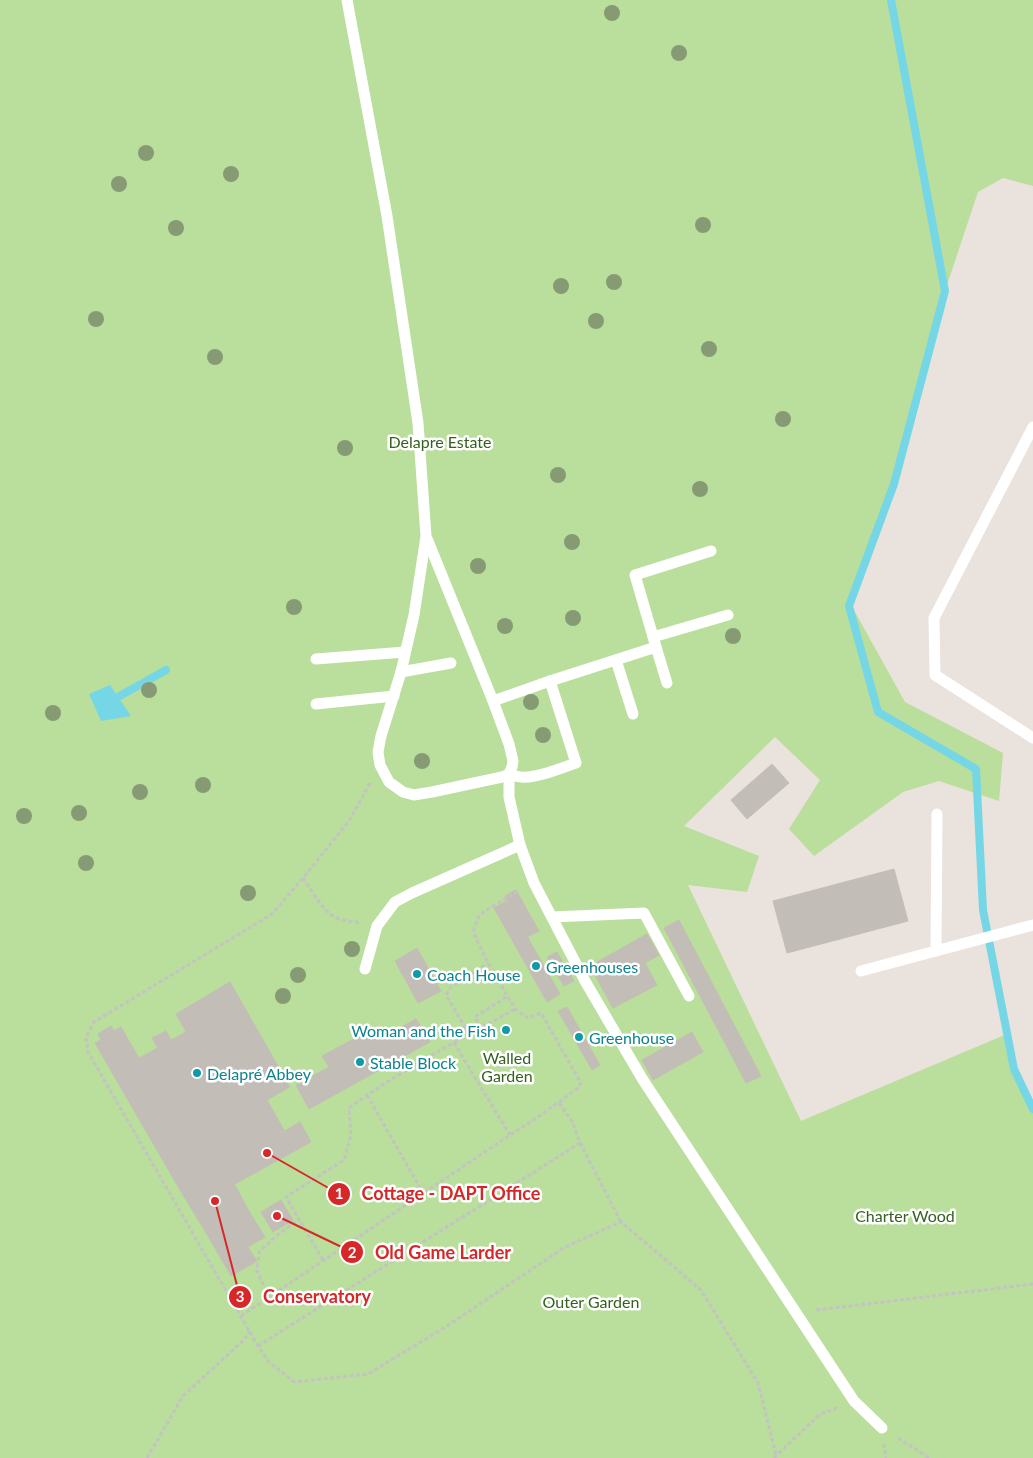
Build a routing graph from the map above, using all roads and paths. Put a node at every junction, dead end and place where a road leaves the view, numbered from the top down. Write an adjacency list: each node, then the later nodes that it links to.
1 (347, 0): 3 (lane)
2 (1033, 427): 18 (lane)
3 (426, 536): 7 (lane); 15 (lane)
4 (711, 551): 6 (lane)
5 (728, 615): 6 (lane)
6 (655, 642): 9 (lane); 13 (lane)
7 (406, 652): 8 (lane); 11 (lane)
8 (316, 660)
9 (616, 660): 12 (lane); 17 (lane)
10 (451, 663): 11 (lane)
11 (401, 672): 14 (lane)
12 (550, 681): 15 (lane); 20 (lane)
13 (667, 683)
14 (394, 696): 16 (lane); 19 (lane)
15 (494, 702): 20 (lane)
16 (316, 704)
17 (633, 714)
18 (1033, 738)
19 (380, 765): 20 (lane); 23 (path)
20 (509, 774): 22 (lane)
21 (937, 814): 28 (lane)
22 (520, 845): 24 (lane); 27 (lane)
23 (303, 878): 27 (path); 49 (path)
24 (534, 883): 25 (lane); 29 (path)
25 (552, 917): 33 (lane); 48 (lane)
26 (1033, 925): 28 (lane)
27 (372, 944): 30 (lane)
28 (936, 951): 31 (lane)
29 (488, 963): 32 (path); 36 (path)
30 (365, 969)
31 (861, 971)
32 (508, 996): 34 (path); 35 (path)
33 (689, 996)
34 (515, 1009): 35 (path); 39 (path)
35 (481, 1028): 36 (path)
36 (468, 1034): 37 (path)
37 (454, 1043): 38 (path); 40 (path)
38 (367, 1095): 42 (path); 43 (path)
39 (559, 1102): 40 (path); 41 (path)
40 (510, 1135): 42 (path)
41 (580, 1143): 44 (path); 51 (path)
42 (424, 1193): 45 (path)
43 (299, 1219): 45 (path); 47 (path)
44 (621, 1222): 51 (path); 54 (path)
45 (323, 1260): 47 (path)
46 (1033, 1284): 48 (path)
47 (269, 1297): 49 (path)
48 (796, 1312): 52 (lane)
49 (241, 1316): 50 (path)
50 (250, 1331): 51 (path); 55 (path)
51 (258, 1346)
52 (854, 1401): 53 (lane); 54 (path)
53 (882, 1428): 56 (path)
54 (775, 1457)
55 (147, 1458)
56 (929, 1458)

